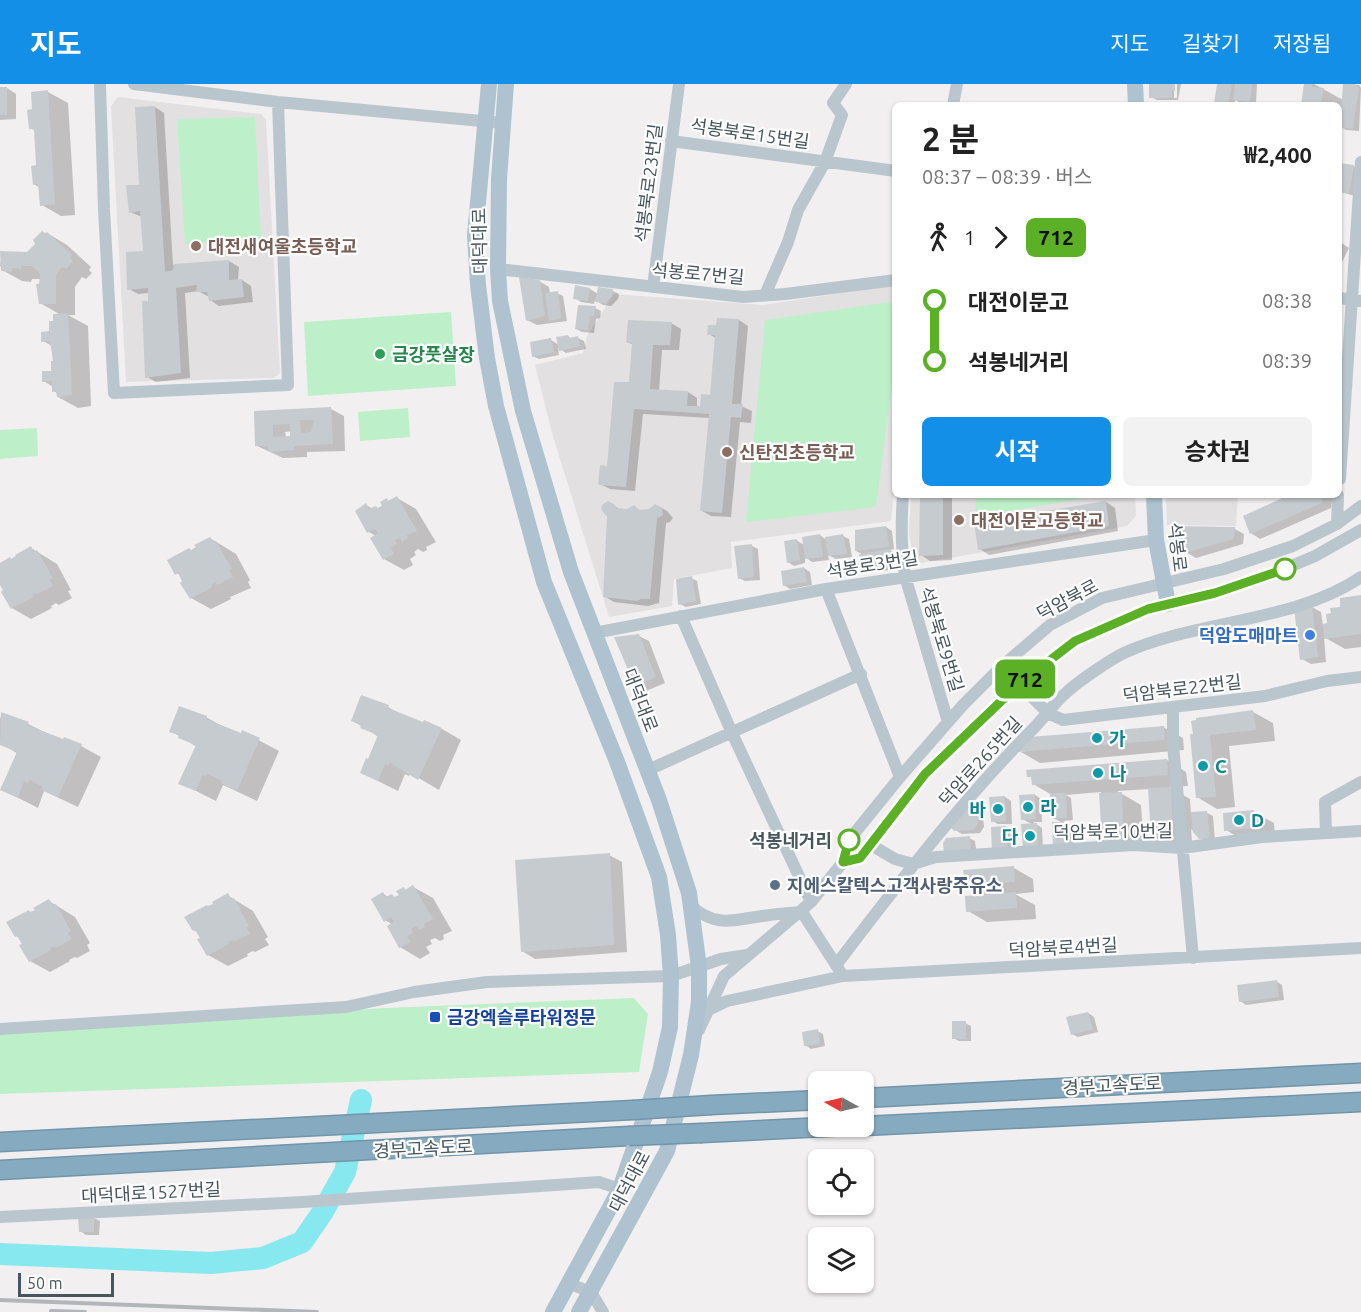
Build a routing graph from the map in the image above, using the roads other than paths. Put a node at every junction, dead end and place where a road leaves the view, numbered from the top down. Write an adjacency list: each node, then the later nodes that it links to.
1 (100, 84): 9 (street)
2 (134, 84): 9 (street)
3 (489, 84): 12 (main road, 대덕대로)
4 (506, 84): 12 (main road, 대덕대로)
5 (679, 84): 13 (street, 석봉북로23번길)
6 (846, 84): 14 (street, 석봉북로15번길)
7 (957, 84): 10 (street)
8 (1135, 84): 11 (main road)
9 (278, 102): 12 (street)
10 (954, 102)
11 (1136, 102)
12 (495, 122): 17 (main road, 대덕대로); 61 (main road, 대덕대로)
13 (671, 141): 14 (street, 석봉북로15번길); 19 (street, 석봉북로23번길)
14 (825, 162): 16 (street); 20 (street, 석봉북로15번길)
15 (1361, 162): 21 (street)
16 (892, 170)
17 (498, 269): 19 (street, 석봉로7번길); 36 (main road, 대덕대로)
18 (892, 280): 20 (street, 석봉로7번길)
19 (653, 287): 20 (street, 석봉로7번길)
20 (765, 295)
21 (1351, 299): 22 (street)
22 (1342, 446)
23 (903, 498): 30 (street, 석봉북로9번길)
24 (1154, 498): 29 (main road, 석봉로)
25 (1338, 498): 27 (street)
26 (1361, 506): 27 (street, 덕암북로)
27 (1336, 524): 32 (street, 덕암북로)
28 (1361, 530): 34 (street, 덕암북로)
29 (1156, 540): 30 (street, 석봉로3번길); 32 (main road, 석봉로)
30 (905, 576): 33 (street, 석봉로3번길); 42 (street, 석봉북로9번길)
31 (1361, 577): 41 (street, 덕암로265번길)
32 (1163, 582): 34 (main road, 석봉로); 42 (street, 덕암북로)
33 (826, 589): 35 (street, 석봉로3번길); 37 (street)
34 (1168, 604): 39 (street, 덕암북로)
35 (681, 616): 36 (street, 석봉로3번길); 43 (street)
36 (594, 633): 44 (main road, 대덕대로)
37 (861, 674): 43 (street); 45 (street)
38 (1361, 677): 40 (street, 덕암북로22번길)
39 (1019, 684): 41 (street); 49 (street, 덕암북로)
40 (1173, 707): 41 (street, 덕암북로22번길); 50 (street)
41 (1048, 713): 52 (street, 덕암로265번길)
42 (948, 722): 45 (street, 덕암북로)
43 (732, 733): 44 (street); 53 (street)
44 (648, 770): 54 (main road, 대덕대로)
45 (900, 777): 51 (street, 덕암북로)
46 (1361, 782): 48 (street)
47 (1361, 831): 48 (street, 덕암북로10번길)
48 (1326, 833): 50 (street, 덕암북로10번길)
49 (871, 845): 51 (street, 덕암북로); 52 (street)
50 (1182, 848): 52 (street, 덕암북로10번길); 58 (street)
51 (843, 862): 53 (street, 덕암북로)
52 (914, 864): 60 (street, 덕암로265번길)
53 (811, 902): 55 (street, 덕암북로)
54 (691, 906): 55 (street); 59 (main road, 대덕대로)
55 (802, 912): 57 (street, 덕암북로); 60 (street)
56 (1361, 948): 58 (street, 덕암북로4번길)
57 (747, 955): 59 (street, 덕암북로); 62 (street)
58 (1193, 958): 60 (street, 덕암북로4번길)
59 (699, 967): 61 (street, 덕암북로); 64 (main road, 대덕대로)
60 (839, 970): 62 (street)
61 (671, 976): 63 (street, 덕암북로); 73 (main road, 대덕대로)
62 (708, 1010): 64 (street)
63 (0, 1029)
64 (693, 1042): 76 (main road, 대덕대로)
65 (1361, 1073): 66 (highway, 경부고속도로)
66 (874, 1097)
67 (808, 1101): 71 (highway, 경부고속도로, bridge)
68 (1361, 1102): 69 (highway, 경부고속도로)
69 (874, 1126)
70 (808, 1128): 72 (highway, 경부고속도로, bridge)
71 (0, 1142)
72 (0, 1170)
73 (620, 1189): 74 (street, 대덕대로1527번길); 75 (main road, 대덕대로)
74 (0, 1217)
75 (570, 1284): 76 (street); 77 (main road, 대덕대로)
76 (591, 1292): 78 (main road, 대덕대로); 79 (street)
77 (553, 1312)
78 (579, 1312)
79 (603, 1312)

